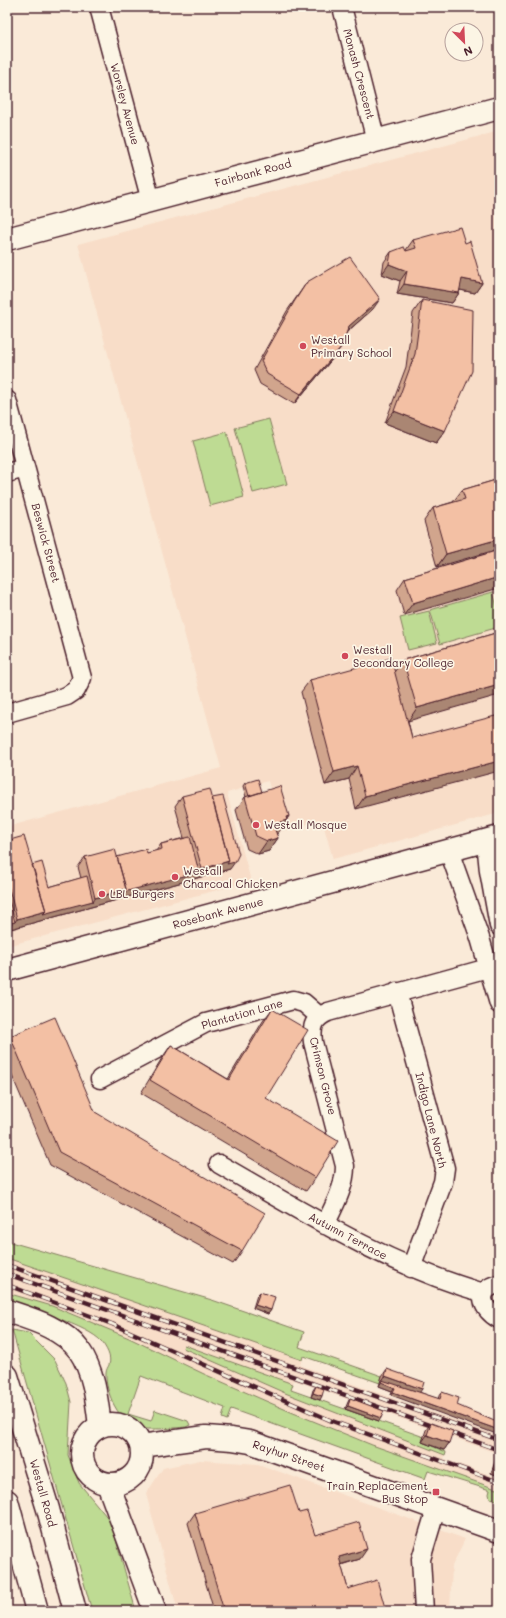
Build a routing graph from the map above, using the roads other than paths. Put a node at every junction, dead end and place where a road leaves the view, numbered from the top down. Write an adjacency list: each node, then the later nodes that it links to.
1 (99, 7): 5 (street, Worsley Avenue)
2 (342, 7): 4 (street, Monash Crescent)
3 (499, 108): 4 (main road, Fairbank Road)
4 (376, 141): 5 (main road, Fairbank Road)
5 (151, 201): 6 (main road, Fairbank Road)
6 (7, 239)
7 (7, 400): 8 (street, Beswick Street)
8 (25, 468): 9 (street); 10 (street, Beswick Street)
9 (7, 473)
10 (7, 713)
11 (492, 839): 12 (main road, Rosebank Avenue); 13 (street)
12 (449, 851): 14 (street); 15 (main road, Rosebank Avenue)
13 (499, 926)
14 (494, 967): 16 (street); 17 (street)
15 (7, 970)
16 (397, 992): 18 (street); 22 (street, Indigo Lane North)
17 (499, 1004)
18 (319, 1016): 19 (street, Plantation Lane); 21 (street, Crimson Grove)
19 (100, 1079)
20 (219, 1164): 21 (street, Autumn Terrace)
21 (326, 1225): 22 (street, Autumn Terrace)
22 (411, 1268): 24 (street, Autumn Terrace)
23 (499, 1284): 24 (street)
24 (484, 1294): 26 (street)
25 (7, 1311): 28 (main road)
26 (499, 1319)
27 (7, 1376): 35 (main road, Westall Road)
28 (100, 1426): 29 (main road); 30 (main road)
29 (141, 1446): 30 (main road); 32 (main road, Rayhur Street)
30 (108, 1484): 36 (main road)
31 (7, 1501): 34 (main road)
32 (436, 1509): 33 (main road, Rayhur Street); 37 (street)
33 (499, 1531)
34 (37, 1611)
35 (75, 1611)
36 (155, 1611)
37 (424, 1611)

